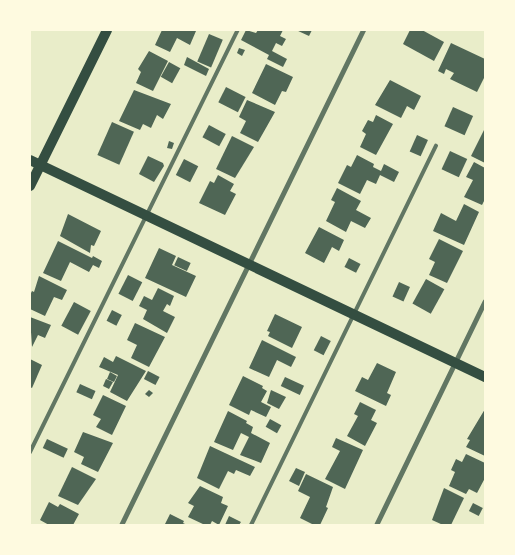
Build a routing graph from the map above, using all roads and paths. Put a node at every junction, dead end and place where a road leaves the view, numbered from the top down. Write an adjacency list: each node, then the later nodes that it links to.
1 (107, 30): 6 (main road)
2 (238, 30): 8 (lane)
3 (363, 30): 9 (street)
4 (436, 146): 11 (lane)
5 (30, 160): 6 (main road)
6 (40, 164): 7 (main road); 8 (main road)
7 (30, 186)
8 (147, 215): 9 (main road); 14 (lane)
9 (250, 264): 11 (main road); 15 (street)
10 (485, 301): 12 (street)
11 (352, 314): 12 (main road); 16 (lane)
12 (455, 363): 13 (main road); 17 (street)
13 (485, 378)
14 (30, 452)
15 (121, 525)
16 (251, 525)
17 (376, 525)

